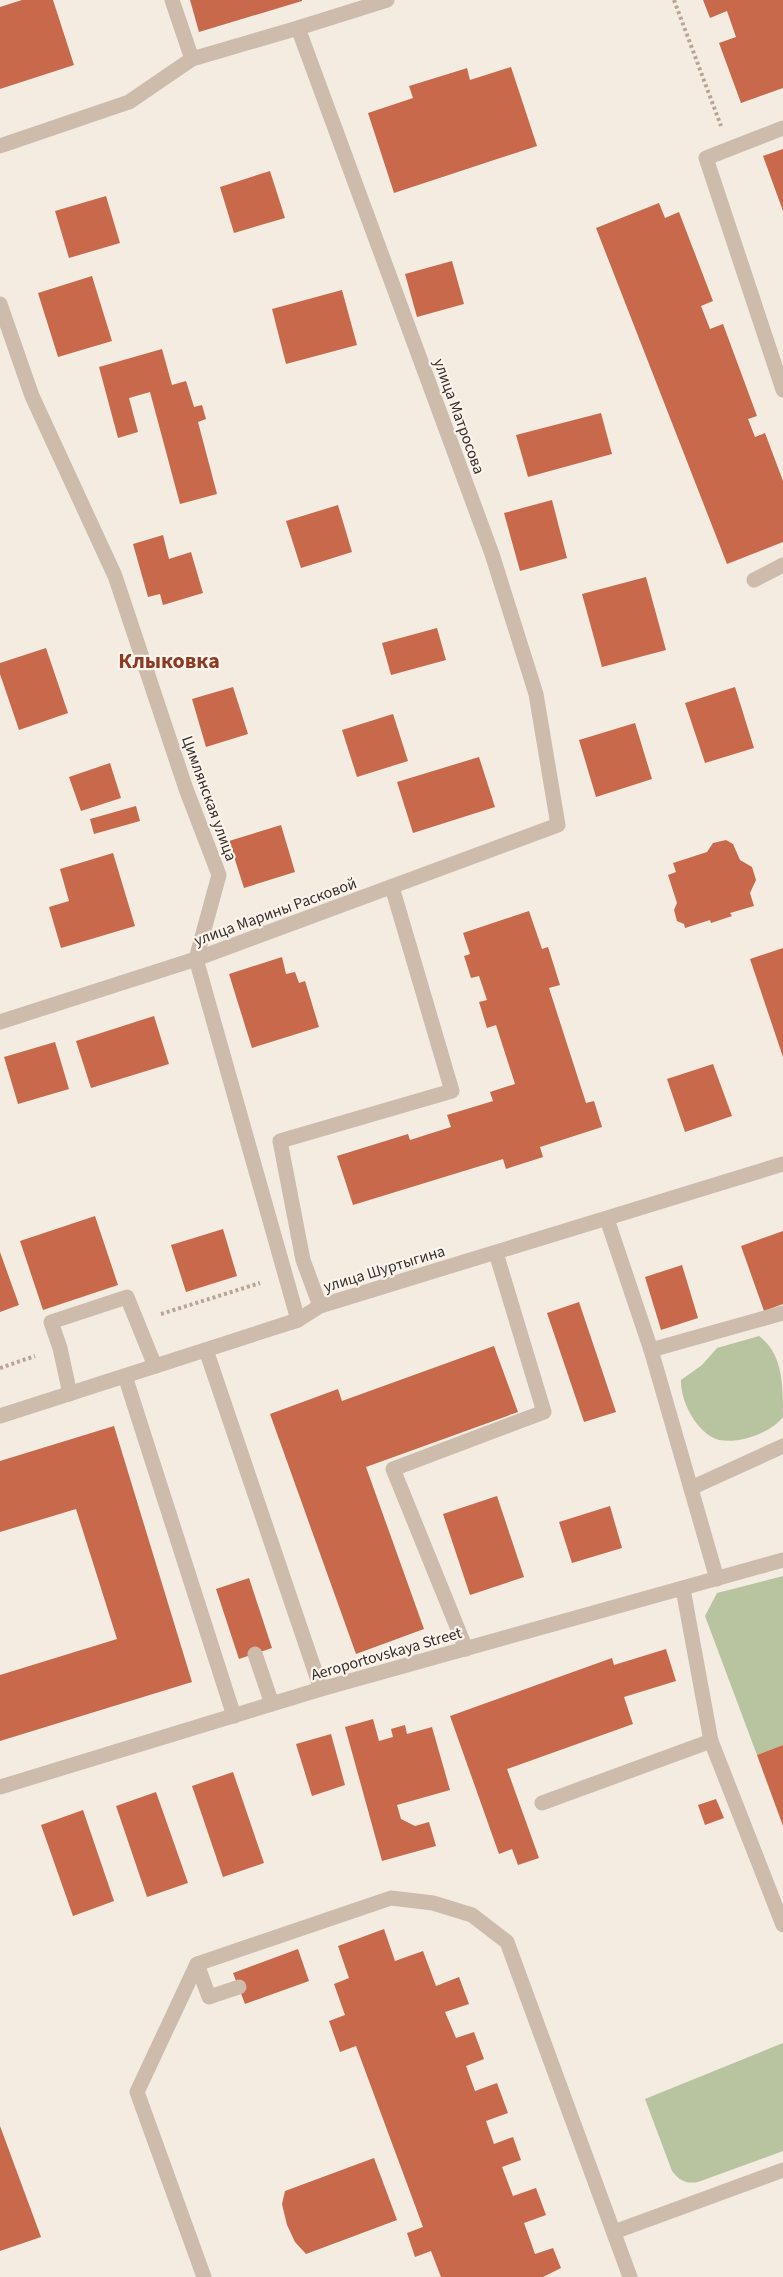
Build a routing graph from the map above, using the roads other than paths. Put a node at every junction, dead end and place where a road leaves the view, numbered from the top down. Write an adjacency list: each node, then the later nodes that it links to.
1 (172, 0): 4 (street)
2 (387, 0): 3 (street)
3 (298, 28): 4 (street); 11 (street, улица Матросова)
4 (192, 59): 6 (street)
5 (783, 128): 8 (street)
6 (0, 146)
7 (0, 304): 13 (street, Цимлянская улица)
8 (783, 390)
9 (783, 565): 10 (street)
10 (754, 580)
11 (558, 825): 12 (street, улица Марины Расковой)
12 (392, 887): 13 (street, улица Марины Расковой); 18 (street)
13 (196, 959): 14 (street, улица Марины Расковой); 20 (street)
14 (0, 1022)
15 (783, 1164): 16 (street, улица Шуртыгина)
16 (607, 1219): 17 (street, улица Шуртыгина); 22 (street)
17 (496, 1253): 18 (street, улица Шуртыгина); 32 (street)
18 (320, 1306): 20 (street, улица Шуртыгина)
19 (783, 1313): 22 (street)
20 (298, 1320): 21 (street, улица Шуртыгина)
21 (206, 1350): 23 (street, улица Шуртыгина); 34 (street)
22 (651, 1350): 28 (street)
23 (155, 1366): 24 (street, улица Шуртыгина); 25 (street)
24 (125, 1376): 25 (street, улица Шуртыгина); 36 (street)
25 (70, 1394): 26 (street, улица Шуртыгина)
26 (0, 1416)
27 (783, 1446): 28 (street)
28 (691, 1488): 30 (street)
29 (783, 1560): 30 (street, Aeroportovskaya Street)
30 (717, 1579): 31 (street, Aeroportovskaya Street)
31 (683, 1588): 32 (street, Aeroportovskaya Street); 37 (street)
32 (466, 1649): 34 (street, Aeroportovskaya Street)
33 (255, 1654): 35 (street)
34 (321, 1689): 35 (street, Aeroportovskaya Street)
35 (272, 1704): 36 (street, Aeroportovskaya Street)
36 (234, 1716): 38 (street, Aeroportovskaya Street)
37 (711, 1741): 39 (street); 40 (street)
38 (0, 1787)
39 (542, 1803)
40 (783, 1924)
41 (197, 1964): 42 (street); 44 (street); 45 (street)
42 (239, 1987)
43 (783, 2170): 44 (street)
44 (614, 2232): 46 (street)
45 (204, 2277)
46 (630, 2277)

